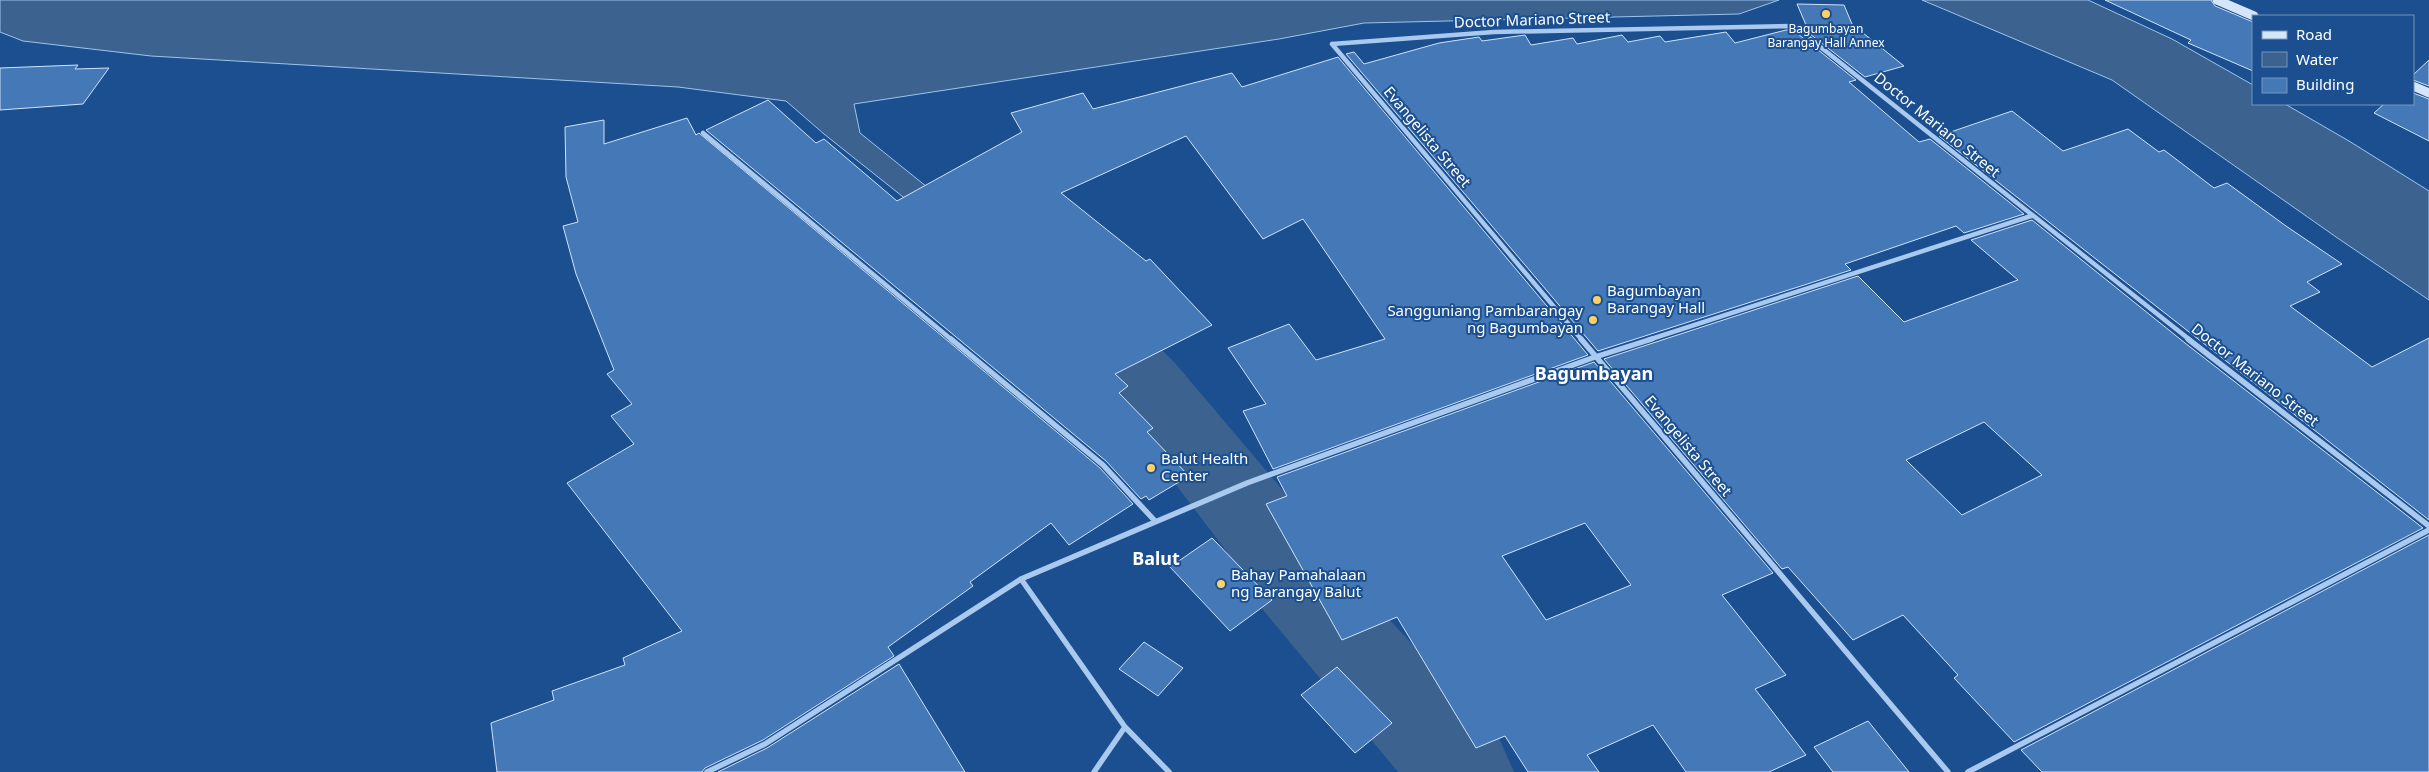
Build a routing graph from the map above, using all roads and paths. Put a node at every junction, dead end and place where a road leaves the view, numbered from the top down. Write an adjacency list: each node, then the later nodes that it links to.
1 (2217, 0): 2 (street)
2 (2252, 15)
3 (1332, 44): 7 (street, Doctor Mariano Street); 8 (street, Evangelista Street)
4 (2414, 86): 5 (street)
5 (2429, 93)
6 (703, 133): 9 (street)
7 (2031, 216): 8 (street); 10 (street, Doctor Mariano Street)
8 (1595, 357): 9 (street); 17 (street, Evangelista Street)
9 (1155, 521): 12 (street)
10 (2429, 526)
11 (2429, 530): 18 (street)
12 (1021, 579): 13 (street); 14 (street)
13 (1125, 727): 15 (street); 16 (street)
14 (706, 772)
15 (1094, 772)
16 (1169, 772)
17 (1948, 772)
18 (1968, 772)

